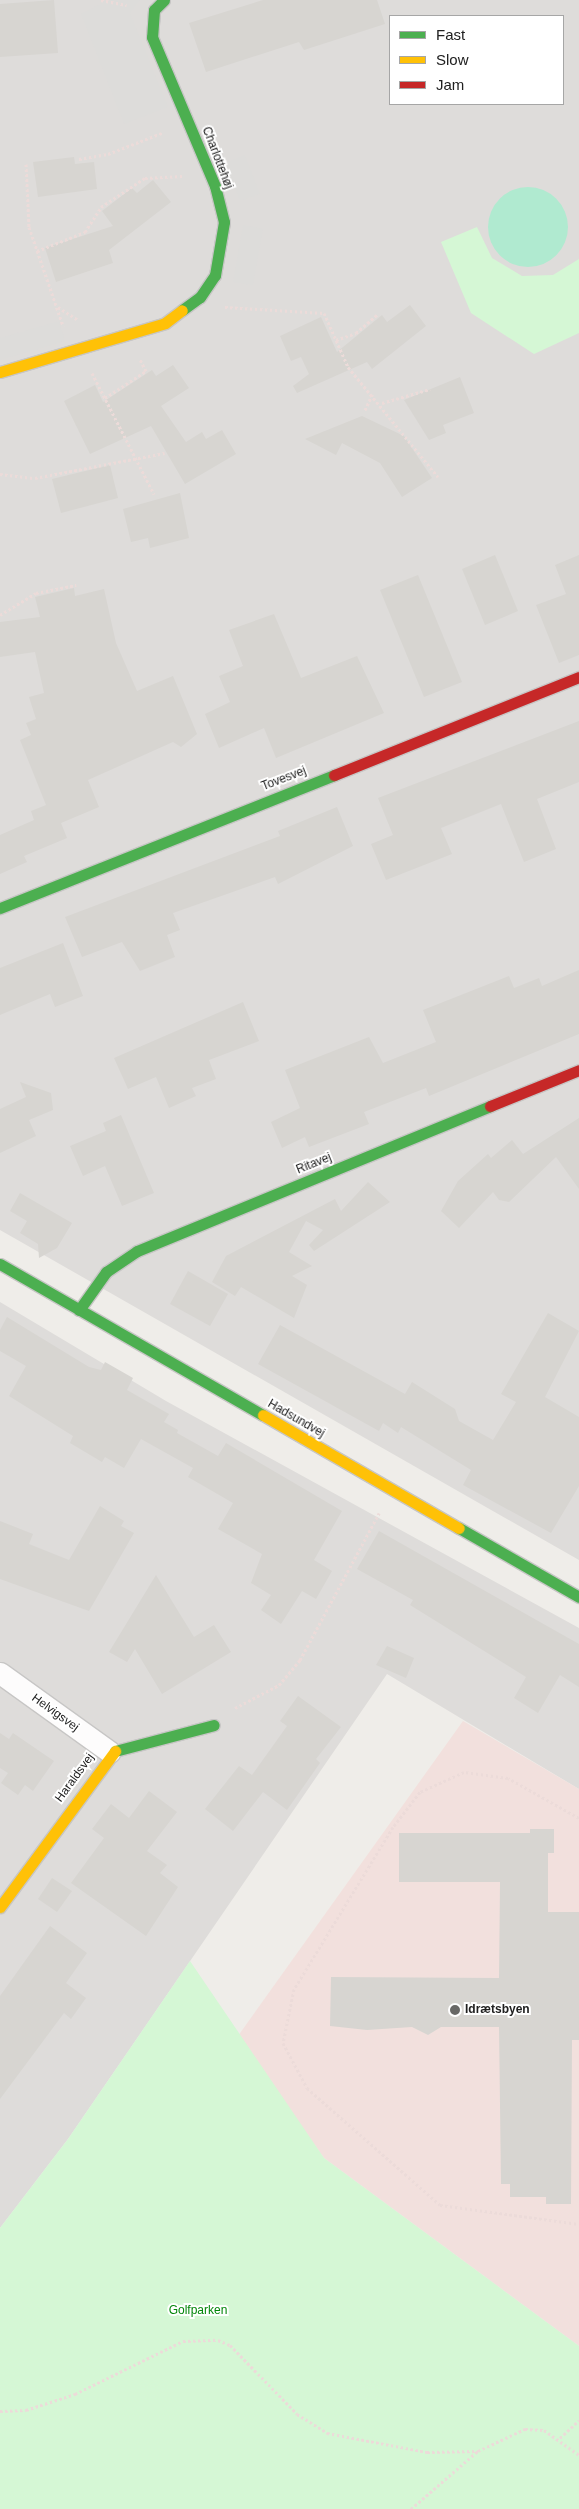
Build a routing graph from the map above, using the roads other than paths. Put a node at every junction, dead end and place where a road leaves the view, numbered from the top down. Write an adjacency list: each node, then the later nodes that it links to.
1 (164, 0): 2 (street, Charlottehøj)
2 (0, 372)
3 (579, 677): 4 (street, Tovesvej)
4 (0, 908)
5 (579, 1070): 7 (street, Ritavej)
6 (0, 1264): 7 (street, Hadsundvej)
7 (79, 1310): 8 (street, Hadsundvej)
8 (579, 1597)
9 (0, 1673): 11 (street, Helvigsvej)
10 (214, 1725): 11 (street, Haraldsvej)
11 (110, 1752): 12 (street, Haraldsvej)
12 (0, 1907)

